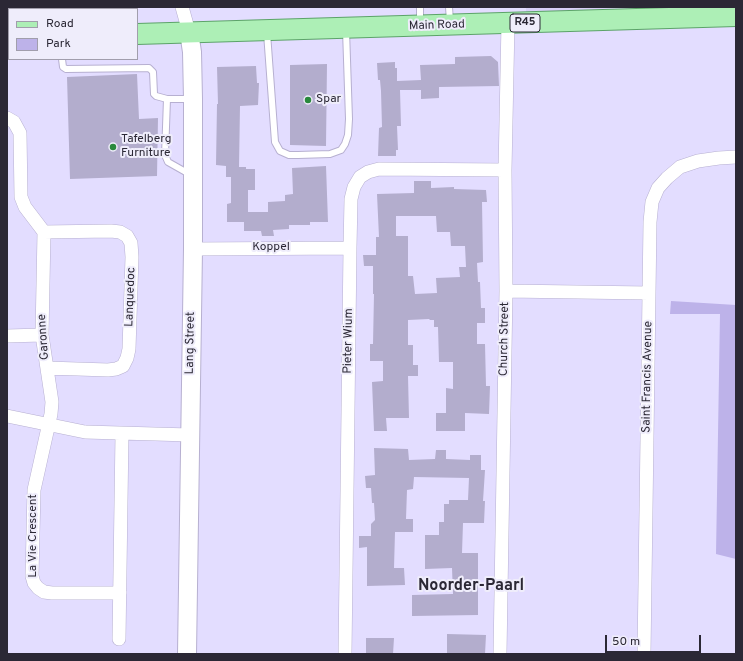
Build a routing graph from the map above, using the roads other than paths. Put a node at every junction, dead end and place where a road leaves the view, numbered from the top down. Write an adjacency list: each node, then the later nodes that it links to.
1 (182, 7): 8 (street)
2 (450, 16): 4 (main road, Main Road / R45); 5 (main road, Main Road / R45)
3 (736, 16): 5 (main road, Main Road / R45)
4 (420, 17): 6 (main road, Main Road / R45)
5 (508, 23): 15 (street, Church Street)
6 (346, 28): 7 (main road, Main Road / R45); 7 (lane)
7 (267, 30): 8 (main road, Main Road / R45)
8 (189, 32): 9 (main road, Main Road / R45); 12 (street, Lang Street)
9 (138, 34)
10 (62, 60): 11 (lane)
11 (166, 99): 12 (lane); 16 (lane)
12 (193, 99): 16 (street, Lang Street)
13 (7, 118): 17 (street)
14 (736, 157): 21 (street, Saint Francis Avenue)
15 (505, 170): 18 (street, Pieter Wium); 20 (street, Church Street)
16 (193, 176): 19 (street, Lang Street)
17 (44, 232): 22 (street, Garonne); 24 (street, Lanquedoc)
18 (350, 248): 19 (street, Koppel); 32 (street, Pieter Wium)
19 (193, 249): 28 (street, Lang Street)
20 (506, 291): 21 (street); 33 (street, Church Street)
21 (649, 293): 34 (street, Saint Francis Avenue)
22 (42, 335): 23 (street); 24 (street, Garonne)
23 (7, 336)
24 (46, 368): 26 (street, Garonne)
25 (7, 416): 26 (street)
26 (48, 425): 27 (street); 29 (street, La Vie Crescent)
27 (122, 434): 28 (street); 29 (street)
28 (190, 435): 31 (street, Lang Street)
29 (120, 593): 30 (street)
30 (119, 639)
31 (187, 654)
32 (345, 654)
33 (500, 654)
34 (644, 654)

